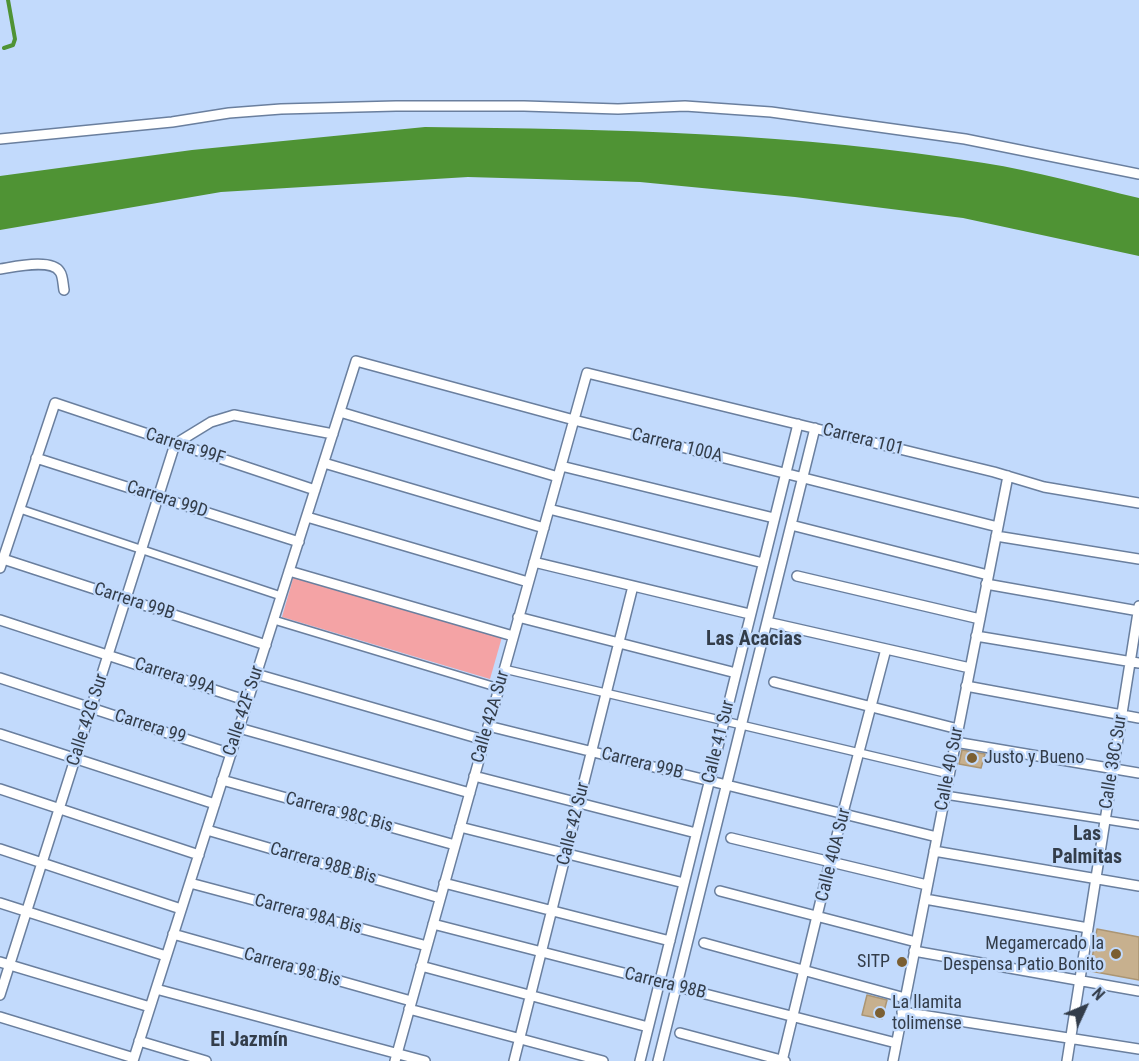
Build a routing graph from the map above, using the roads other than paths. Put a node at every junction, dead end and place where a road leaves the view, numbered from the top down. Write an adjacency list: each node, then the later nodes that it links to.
1 (0, 139): 2 (street)
2 (1139, 174)
3 (0, 269): 4 (street)
4 (64, 290)
5 (356, 361): 7 (street, Calle 42F Sur); 8 (street, Carrera 100A)
6 (587, 373): 8 (street, Calle 42A Sur); 9 (street, Carrera 101)
7 (340, 412): 11 (street, Calle 42F Sur); 18 (street)
8 (574, 420): 15 (street, Calle 42A Sur); 16 (street, Carrera 100A)
9 (798, 424): 10 (street, Carrera 101); 16 (street, Calle 41 Sur)
10 (815, 428): 17 (street, Carrera 101); 19 (street, Calle 41 Sur)
11 (333, 434): 12 (street); 14 (street, Calle 42F Sur)
12 (175, 444): 13 (street, Carrera 99F); 20 (street, Carrera 99F); 21 (street, Calle 42G Sur)
13 (36, 458): 21 (street, Carrera 99D); 23 (street)
14 (324, 463): 20 (street, Calle 42F Sur); 28 (street)
15 (561, 466): 18 (street, Calle 42A Sur); 26 (street)
16 (785, 474): 19 (street, Carrera 100A); 26 (street, Calle 41 Sur)
17 (1008, 476): 22 (street, Carrera 101); 29 (street, Calle 40 Sur)
18 (558, 477): 24 (street, Calle 42A Sur)
19 (803, 478): 27 (street, Calle 41 Sur); 29 (street, Carrera 100A)
20 (315, 490): 25 (street, Calle 42F Sur)
21 (158, 497): 30 (street, Carrera 99D); 31 (street, Calle 42G Sur)
22 (1139, 503)
23 (20, 509): 31 (street); 34 (street)
24 (549, 509): 28 (street, Calle 42A Sur); 35 (street)
25 (307, 517): 30 (street, Calle 42F Sur); 39 (street)
26 (774, 518): 35 (street, Calle 41 Sur)
27 (791, 525): 38 (street); 49 (street, Calle 41 Sur)
28 (543, 528): 33 (street, Calle 42A Sur)
29 (997, 532): 32 (street, Carrera 100A); 38 (street, Calle 40 Sur)
30 (298, 542): 36 (street, Calle 42F Sur)
31 (142, 550): 41 (street); 42 (street, Calle 42G Sur)
32 (1139, 559)
33 (534, 562): 39 (street, Calle 42A Sur); 40 (street)
34 (2, 563): 42 (street, Carrera 99B)
35 (763, 563): 44 (street, Calle 41 Sur)
36 (289, 571): 41 (street, Calle 42F Sur); 50 (street)
37 (797, 576): 46 (street)
38 (987, 580): 43 (street); 46 (street, Calle 40 Sur)
39 (528, 582): 45 (street, Calle 42A Sur)
40 (633, 586): 44 (street); 52 (street, Calle 42 Sur)
41 (281, 596): 48 (street, Calle 42F Sur)
42 (126, 599): 53 (street, Carrera 99B); 55 (street, Calle 42G Sur)
43 (1139, 609): 56 (street, Calle 38C Sur)
44 (750, 614): 59 (street, Calle 41 Sur)
45 (518, 617): 50 (street, Calle 42A Sur); 52 (street)
46 (980, 619): 51 (street, Calle 40 Sur)
47 (0, 620): 55 (street, Carrera 99A)
48 (274, 620): 53 (street, Calle 42F Sur); 64 (street)
49 (767, 622): 54 (street); 72 (street, Calle 41 Sur)
50 (513, 636): 58 (street, Calle 42A Sur)
51 (976, 636): 56 (street); 57 (street, Calle 40 Sur)
52 (620, 643): 59 (street); 65 (street, Calle 42 Sur)
53 (266, 645): 60 (street, Calle 42F Sur)
54 (886, 650): 57 (street); 67 (street, Calle 40A Sur)
55 (109, 655): 66 (street, Carrera 99A); 68 (street, Calle 42G Sur)
56 (1135, 662): 69 (street, Calle 38C Sur)
57 (970, 668): 63 (street, Calle 40 Sur)
58 (504, 669): 64 (street, Calle 42A Sur); 65 (street)
59 (736, 673): 71 (street, Calle 41 Sur)
60 (256, 674): 66 (street, Calle 42F Sur); 77 (street)
61 (0, 678): 68 (street, Carrera 99)
62 (774, 682): 67 (street)
63 (966, 686): 69 (street); 75 (street, Calle 40 Sur)
64 (499, 688): 73 (street, Calle 42A Sur)
65 (607, 693): 71 (street); 79 (street, Calle 42 Sur)
66 (248, 701): 74 (street, Calle 42F Sur)
67 (871, 707): 75 (street); 80 (street, Calle 40A Sur)
68 (92, 708): 81 (street, Carrera 99); 82 (street, Calle 42G Sur)
69 (1122, 715): 70 (street); 83 (street, Calle 38C Sur)
70 (1139, 718)
71 (724, 721): 72 (street); 88 (street, Calle 41 Sur)
72 (741, 725): 80 (street); 89 (street, Calle 41 Sur)
73 (488, 726): 77 (street, Calle 42A Sur); 79 (street, Carrera 99B)
74 (239, 728): 81 (street, Calle 42F Sur); 91 (street)
75 (958, 729): 78 (street, Calle 40 Sur)
76 (0, 734): 82 (street)
77 (484, 740): 86 (street, Calle 42A Sur)
78 (956, 742): 83 (street); 85 (street, Calle 40 Sur)
79 (592, 752): 88 (street, Carrera 99B); 93 (street, Calle 42 Sur)
80 (859, 753): 85 (street); 96 (street, Calle 40A Sur)
81 (231, 754): 87 (street, Calle 42F Sur)
82 (76, 759): 94 (street); 95 (street, Calle 42G Sur)
83 (1113, 769): 84 (street); 97 (street, Calle 38C Sur)
84 (1139, 773)
85 (949, 774): 92 (street, Calle 40 Sur)
86 (474, 776): 91 (street, Calle 42A Sur); 93 (street)
87 (222, 780): 94 (street, Calle 42F Sur); 104 (street, Carrera 98C Bis)
88 (709, 781): 89 (street, Carrera 99B); 101 (street, Calle 41 Sur)
89 (727, 785): 96 (street, Carrera 99B); 139 (street, Calle 41 Sur)
90 (0, 789): 95 (street)
91 (470, 793): 99 (street, Calle 42A Sur)
92 (945, 795): 97 (street); 102 (street, Calle 40 Sur)
93 (579, 803): 101 (street); 107 (street, Calle 42 Sur)
94 (215, 804): 100 (street, Calle 42F Sur)
95 (60, 809): 108 (street); 110 (street, Calle 42G Sur)
96 (844, 814): 102 (street, Carrera 99B); 109 (street, Calle 40A Sur)
97 (1105, 820): 98 (street); 111 (street, Calle 38C Sur)
98 (1139, 825)
99 (460, 827): 104 (street, Calle 42A Sur); 107 (street)
100 (207, 830): 108 (street, Calle 42F Sur); 118 (street, Carrera 98B Bis)
101 (696, 833): 114 (street, Calle 41 Sur)
102 (937, 837): 106 (street, Calle 40 Sur)
103 (731, 838): 109 (street)
104 (455, 845): 113 (street, Calle 42A Sur)
105 (0, 849): 110 (street)
106 (934, 851): 111 (street); 115 (street, Calle 40 Sur)
107 (566, 854): 114 (street); 122 (street, Calle 42 Sur)
108 (199, 855): 112 (street, Calle 42F Sur)
109 (830, 862): 115 (street); 124 (street, Calle 40A Sur)
110 (43, 863): 121 (street); 123 (street, Calle 42G Sur)
111 (1096, 878): 116 (street); 126 (street, Calle 38C Sur)
112 (189, 883): 121 (street, Calle 42F Sur); 130 (street, Carrera 98A Bis)
113 (444, 883): 118 (street, Calle 42A Sur); 122 (street)
114 (684, 883): 128 (street, Calle 41 Sur)
115 (927, 885): 119 (street, Calle 40 Sur)
116 (1139, 886)
117 (720, 891): 124 (street)
118 (440, 898): 125 (street, Calle 42A Sur)
119 (925, 899): 126 (street); 131 (street, Calle 40 Sur)
120 (0, 903): 123 (street)
121 (182, 909): 127 (street, Calle 42F Sur)
122 (552, 911): 128 (street); 132 (street, Calle 42 Sur)
123 (27, 912): 133 (street); 134 (street, Calle 42G Sur)
124 (818, 917): 131 (street); 136 (street, Calle 40A Sur)
125 (433, 924): 130 (street, Calle 42A Sur); 132 (street, Carrera 98B)
126 (1088, 928): 137 (street, Calle 38C Sur)
127 (173, 934): 133 (street, Calle 42F Sur); 145 (street, Carrera 98 Bis)
128 (670, 941): 138 (street, Calle 41 Sur)
129 (704, 944): 136 (street)
130 (427, 946): 135 (street, Calle 42A Sur)
131 (915, 946): 137 (street); 144 (street, Calle 40 Sur)
132 (541, 952): 138 (street, Carrera 98B); 143 (street, Calle 42 Sur)
133 (166, 956): 140 (street, Calle 42F Sur)
134 (5, 963): 142 (street, Calle 42G Sur); 146 (street)
135 (421, 966): 143 (street); 145 (street, Calle 42A Sur)
136 (805, 971): 144 (street); 149 (street, Calle 40A Sur)
137 (1079, 980): 141 (street); 153 (street, Calle 38C Sur)
138 (659, 982): 139 (street, Carrera 98B); 150 (street, Calle 41 Sur)
139 (677, 987): 149 (street, Carrera 98B); 164 (street, Calle 41 Sur)
140 (156, 989): 146 (street, Calle 42F Sur); 157 (street)
141 (1139, 991)
142 (0, 995)
143 (530, 995): 150 (street); 152 (street, Calle 42 Sur)
144 (905, 998): 147 (street, Calle 40 Sur)
145 (410, 1005): 152 (street, Carrera 98 Bis); 157 (street, Calle 42A Sur)
146 (150, 1007): 154 (street, Calle 42F Sur)
147 (902, 1012): 153 (street); 155 (street, Calle 40 Sur)
148 (0, 1017): 158 (street)
149 (793, 1017): 155 (street, Carrera 98B); 165 (street, Calle 40A Sur)
150 (648, 1027): 163 (street, Calle 41 Sur)
151 (680, 1033): 165 (street)
152 (519, 1038): 161 (street, Calle 42 Sur); 162 (street, Carrera 98 Bis)
153 (1070, 1038): 156 (street); 167 (street, Calle 38C Sur)
154 (139, 1041): 158 (street, Calle 42F Sur); 159 (street)
155 (896, 1043): 166 (street, Calle 40 Sur)
156 (1139, 1049)
157 (396, 1057): 160 (street)
158 (133, 1060)
159 (206, 1061)
160 (424, 1061)
161 (514, 1061)
162 (603, 1061)
163 (640, 1061)
164 (658, 1061)
165 (783, 1061)
166 (893, 1061)
167 (1066, 1061)

